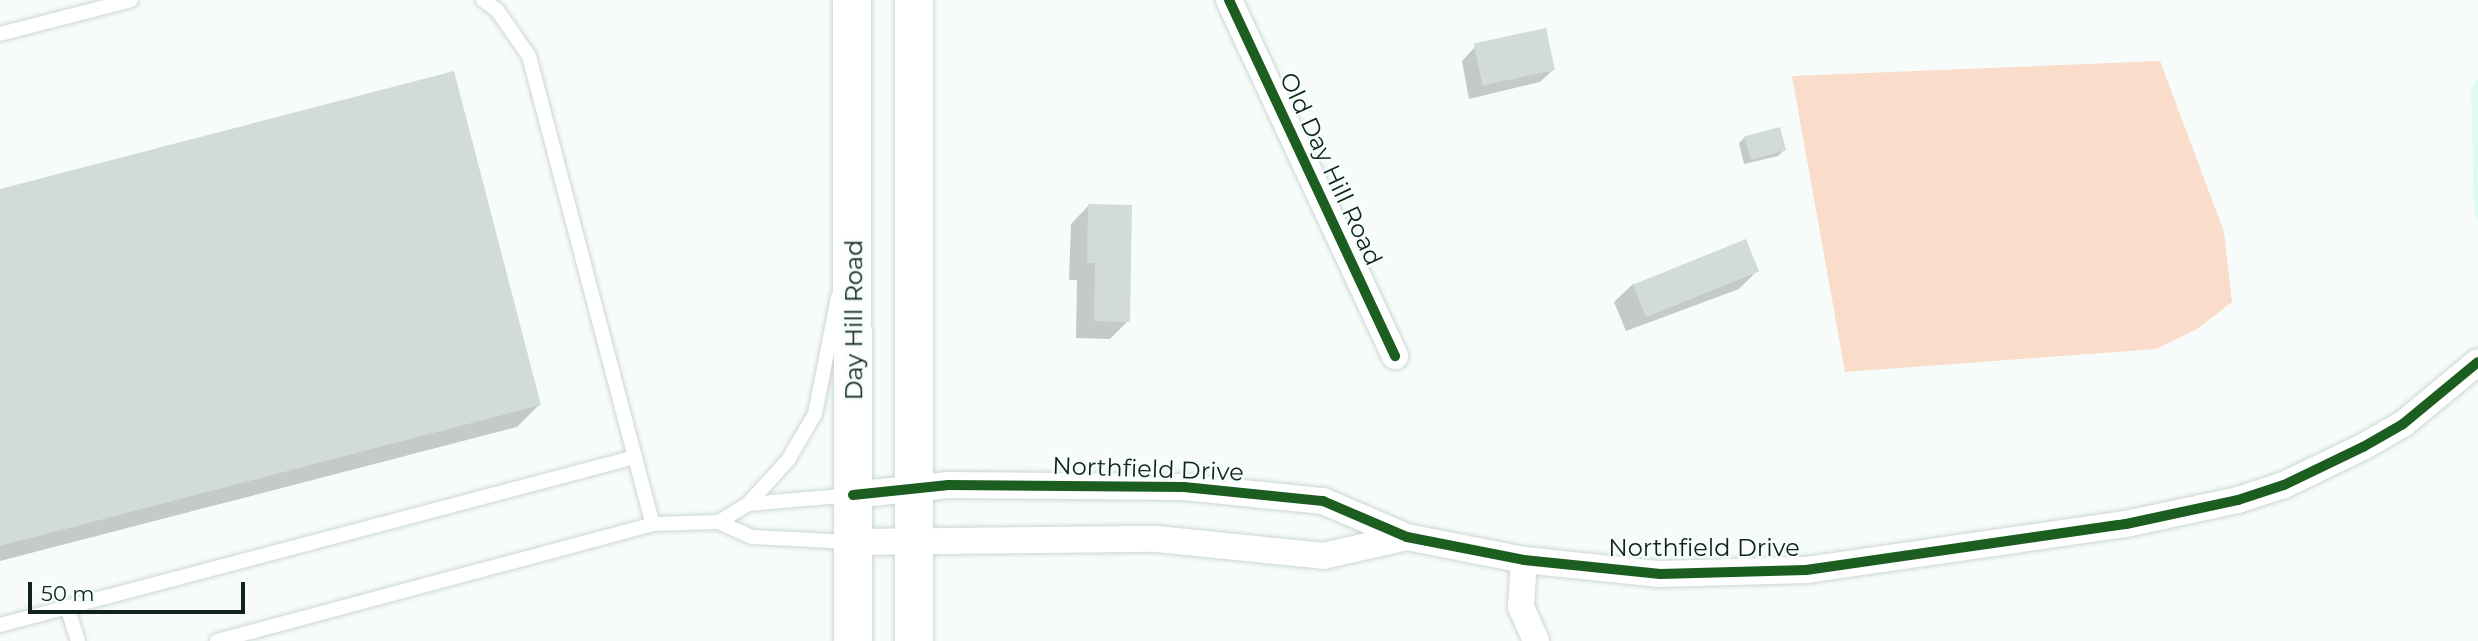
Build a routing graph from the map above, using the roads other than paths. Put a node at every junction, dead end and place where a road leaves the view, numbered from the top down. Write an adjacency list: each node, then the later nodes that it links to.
1 (131, 0): 6 (lane)
2 (483, 0): 10 (lane)
3 (852, 0): 7 (main road, Day Hill Road)
4 (914, 0): 11 (main road)
5 (1229, 0): 8 (street, Old Day Hill Road)
6 (0, 34)
7 (855, 228): 12 (main road, Day Hill Road); 13 (lane)
8 (1395, 356)
9 (2478, 362): 19 (street, Northfield Drive)
10 (635, 457): 15 (lane); 20 (lane)
11 (915, 488): 12 (street, Northfield Drive); 16 (street, Northfield Drive); 18 (main road)
12 (853, 495): 13 (lane); 17 (main road, Day Hill Road)
13 (748, 504): 14 (lane)
14 (719, 522): 15 (lane); 17 (lane)
15 (653, 524): 23 (lane)
16 (1407, 537): 18 (street, Northfield Drive); 19 (street, Northfield Drive)
17 (853, 542): 18 (street, Northfield Drive); 24 (main road, Day Hill Road)
18 (914, 542): 25 (main road)
19 (1524, 560): 26 (street)
20 (66, 607): 21 (lane); 22 (lane)
21 (0, 625)
22 (78, 641)
23 (216, 641)
24 (853, 641)
25 (914, 641)
26 (1536, 641)

